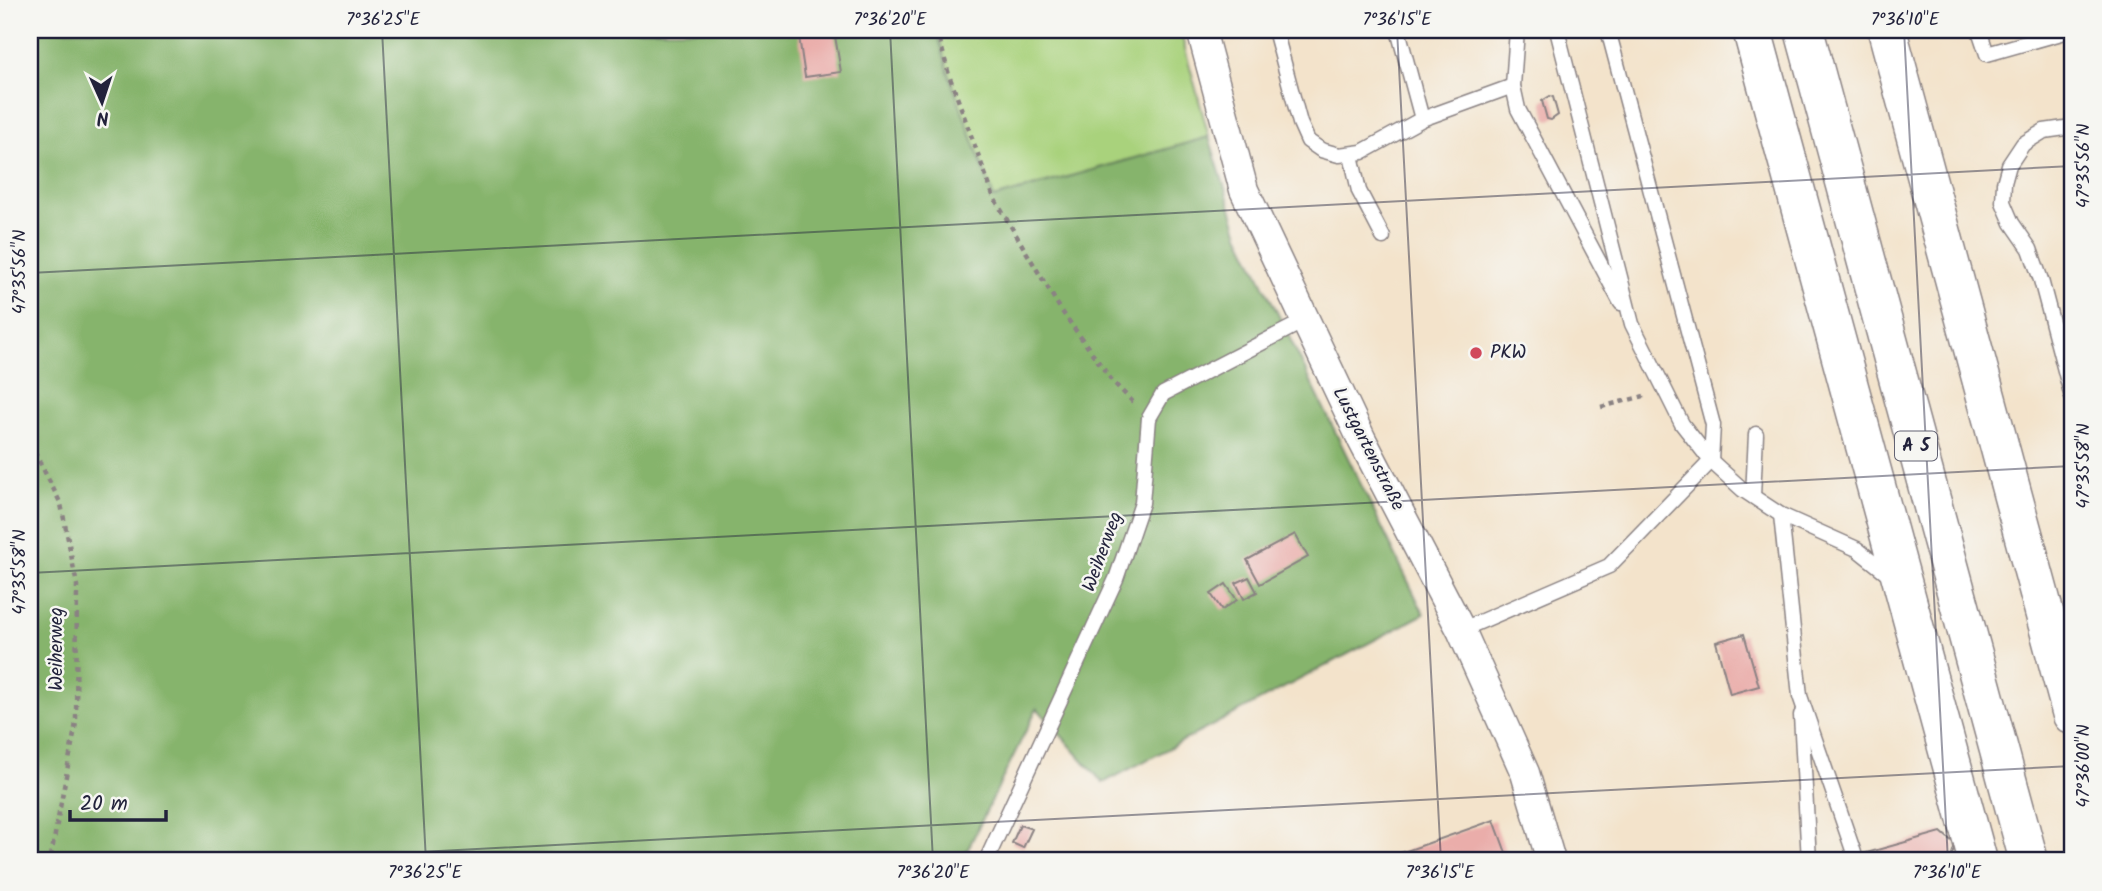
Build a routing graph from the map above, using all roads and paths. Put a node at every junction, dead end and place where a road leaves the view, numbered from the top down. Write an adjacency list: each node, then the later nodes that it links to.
1 (937, 30): 23 (path)
2 (1201, 30): 18 (street, Lustgartenstraße)
3 (1275, 30): 16 (lane)
4 (1398, 30): 14 (lane)
5 (1517, 30): 13 (lane)
6 (1556, 30): 19 (lane)
7 (1608, 30): 26 (lane)
8 (1752, 30): 29 (highway)
9 (1804, 30): 39 (highway, A 5)
10 (1887, 30): 32 (highway)
11 (1979, 30): 12 (lane)
12 (2072, 30)
13 (1513, 86): 14 (lane); 19 (lane)
14 (1422, 119): 16 (lane)
15 (2072, 127): 21 (lane)
16 (1351, 155): 17 (lane)
17 (1382, 237)
18 (1304, 321): 23 (lane); 30 (street, Lustgartenstraße)
19 (1632, 324): 20 (lane)
20 (1664, 391): 22 (path); 26 (lane)
21 (2072, 397)
22 (1601, 407)
23 (1150, 418): 35 (lane, Weiherweg)
24 (1756, 434): 27 (lane)
25 (30, 443): 34 (path, Weiherweg)
26 (1711, 461): 27 (lane); 30 (lane)
27 (1753, 496): 28 (lane)
28 (1781, 515): 29 (lane); 31 (lane)
29 (1902, 586): 38 (highway)
30 (1461, 630): 36 (street, Lustgartenstraße)
31 (1800, 696): 33 (lane); 37 (lane)
32 (2072, 715)
33 (1854, 853)
34 (50, 861)
35 (986, 861)
36 (1551, 861)
37 (1809, 861)
38 (1978, 861)
39 (2029, 861)

